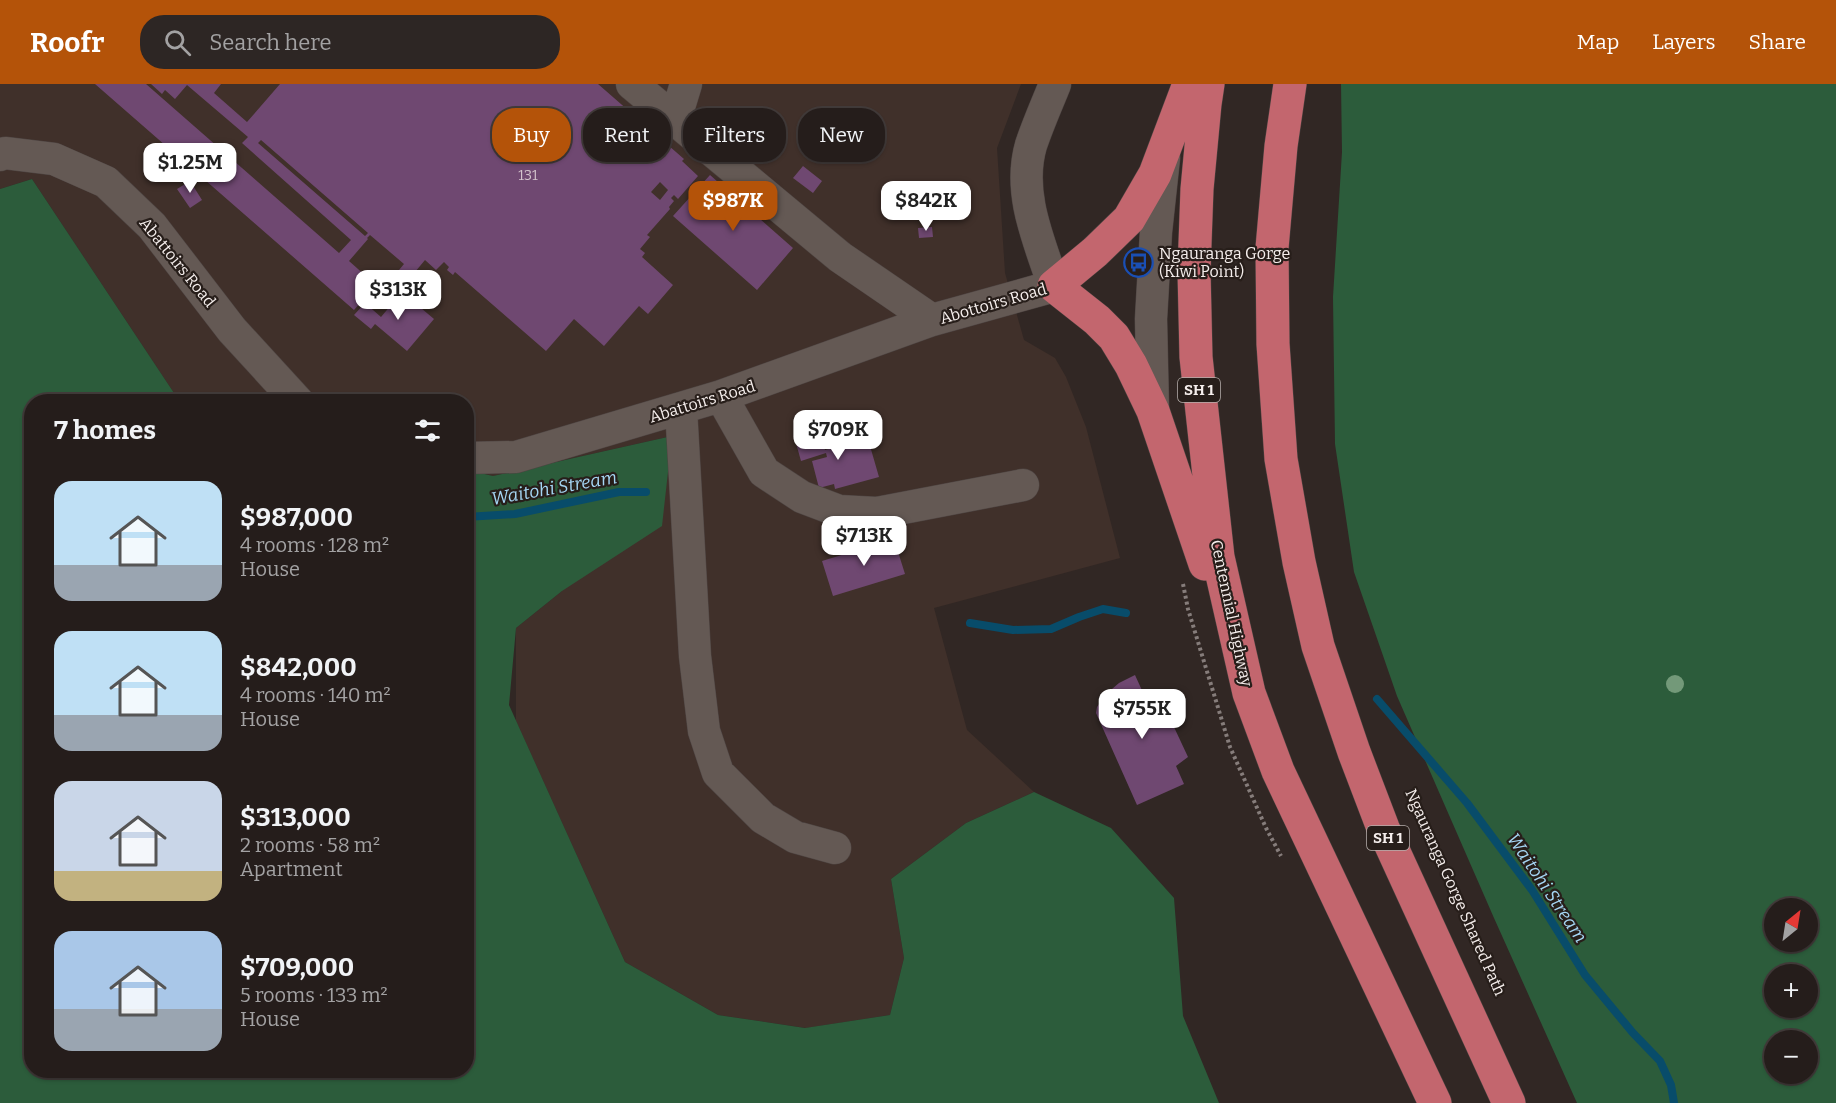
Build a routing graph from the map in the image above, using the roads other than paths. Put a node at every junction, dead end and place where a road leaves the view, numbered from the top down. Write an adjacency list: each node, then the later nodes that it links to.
1 (632, 84): 7 (lane)
2 (686, 84): 7 (lane)
3 (1055, 84): 10 (lane)
4 (1188, 84): 8 (highway)
5 (1208, 84): 18 (highway, Centennial Highway / SH 1)
6 (1290, 84): 21 (highway, SH 1)
7 (675, 120): 11 (lane)
8 (1166, 144): 10 (highway); 15 (lane)
9 (0, 155): 12 (lane, Abattoirs Road)
10 (1054, 286): 11 (lane, Abottoirs Road); 15 (highway)
11 (932, 320): 13 (lane, Abattoirs Road)
12 (291, 394)
13 (721, 396): 14 (lane, Abattoirs Road); 17 (lane)
14 (681, 408): 16 (lane, Abattoirs Road); 19 (lane)
15 (1153, 411): 18 (highway)
16 (474, 458)
17 (1023, 485)
18 (1249, 693): 20 (highway, Centennial Highway / SH 1)
19 (835, 848)
20 (1435, 1103)
21 (1509, 1103)

